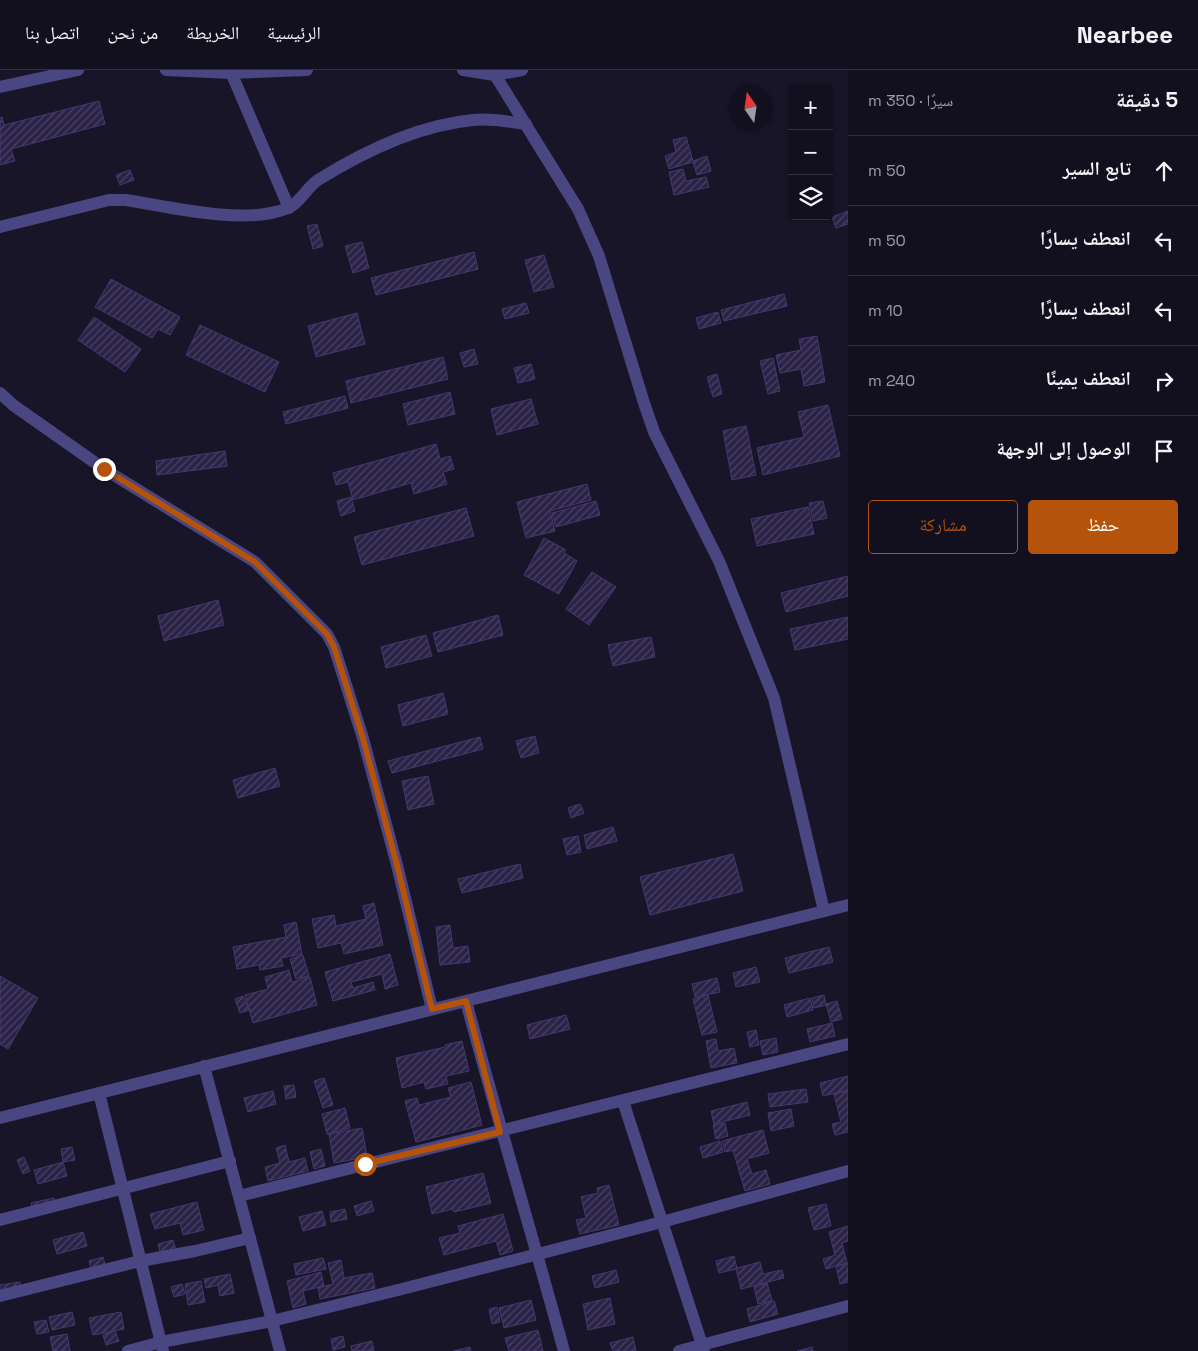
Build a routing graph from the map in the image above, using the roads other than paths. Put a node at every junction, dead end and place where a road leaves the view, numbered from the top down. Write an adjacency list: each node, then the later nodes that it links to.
1 (78, 70): 8 (street)
2 (166, 70): 6 (street)
3 (307, 70): 6 (street)
4 (463, 70): 7 (street)
5 (522, 70): 7 (street)
6 (231, 71): 10 (street)
7 (495, 75): 9 (street)
8 (0, 87)
9 (526, 124): 10 (street); 14 (street)
10 (289, 208): 11 (street)
11 (0, 227)
12 (0, 394): 16 (street)
13 (848, 905): 14 (street)
14 (824, 911): 15 (street)
15 (466, 1001): 16 (street); 22 (street)
16 (432, 1009): 18 (street)
17 (848, 1044): 20 (street)
18 (204, 1066): 19 (street); 23 (street)
19 (99, 1093): 21 (street); 25 (street)
20 (623, 1100): 22 (street); 28 (street)
21 (0, 1118)
22 (500, 1132): 26 (street); 30 (street)
23 (230, 1162): 25 (street); 26 (street)
24 (848, 1171): 28 (street)
25 (122, 1188): 27 (street); 31 (street)
26 (239, 1196): 29 (street)
27 (0, 1220)
28 (662, 1222): 30 (street); 36 (street)
29 (250, 1238): 31 (street); 34 (street)
30 (537, 1255): 34 (street); 39 (street)
31 (140, 1261): 32 (street); 35 (street)
32 (0, 1296)
33 (848, 1306): 36 (street)
34 (272, 1321): 35 (street); 38 (street)
35 (162, 1347): 37 (street)
36 (703, 1348): 40 (street)
37 (128, 1351)
38 (280, 1351)
39 (564, 1351)
40 (679, 1351)

